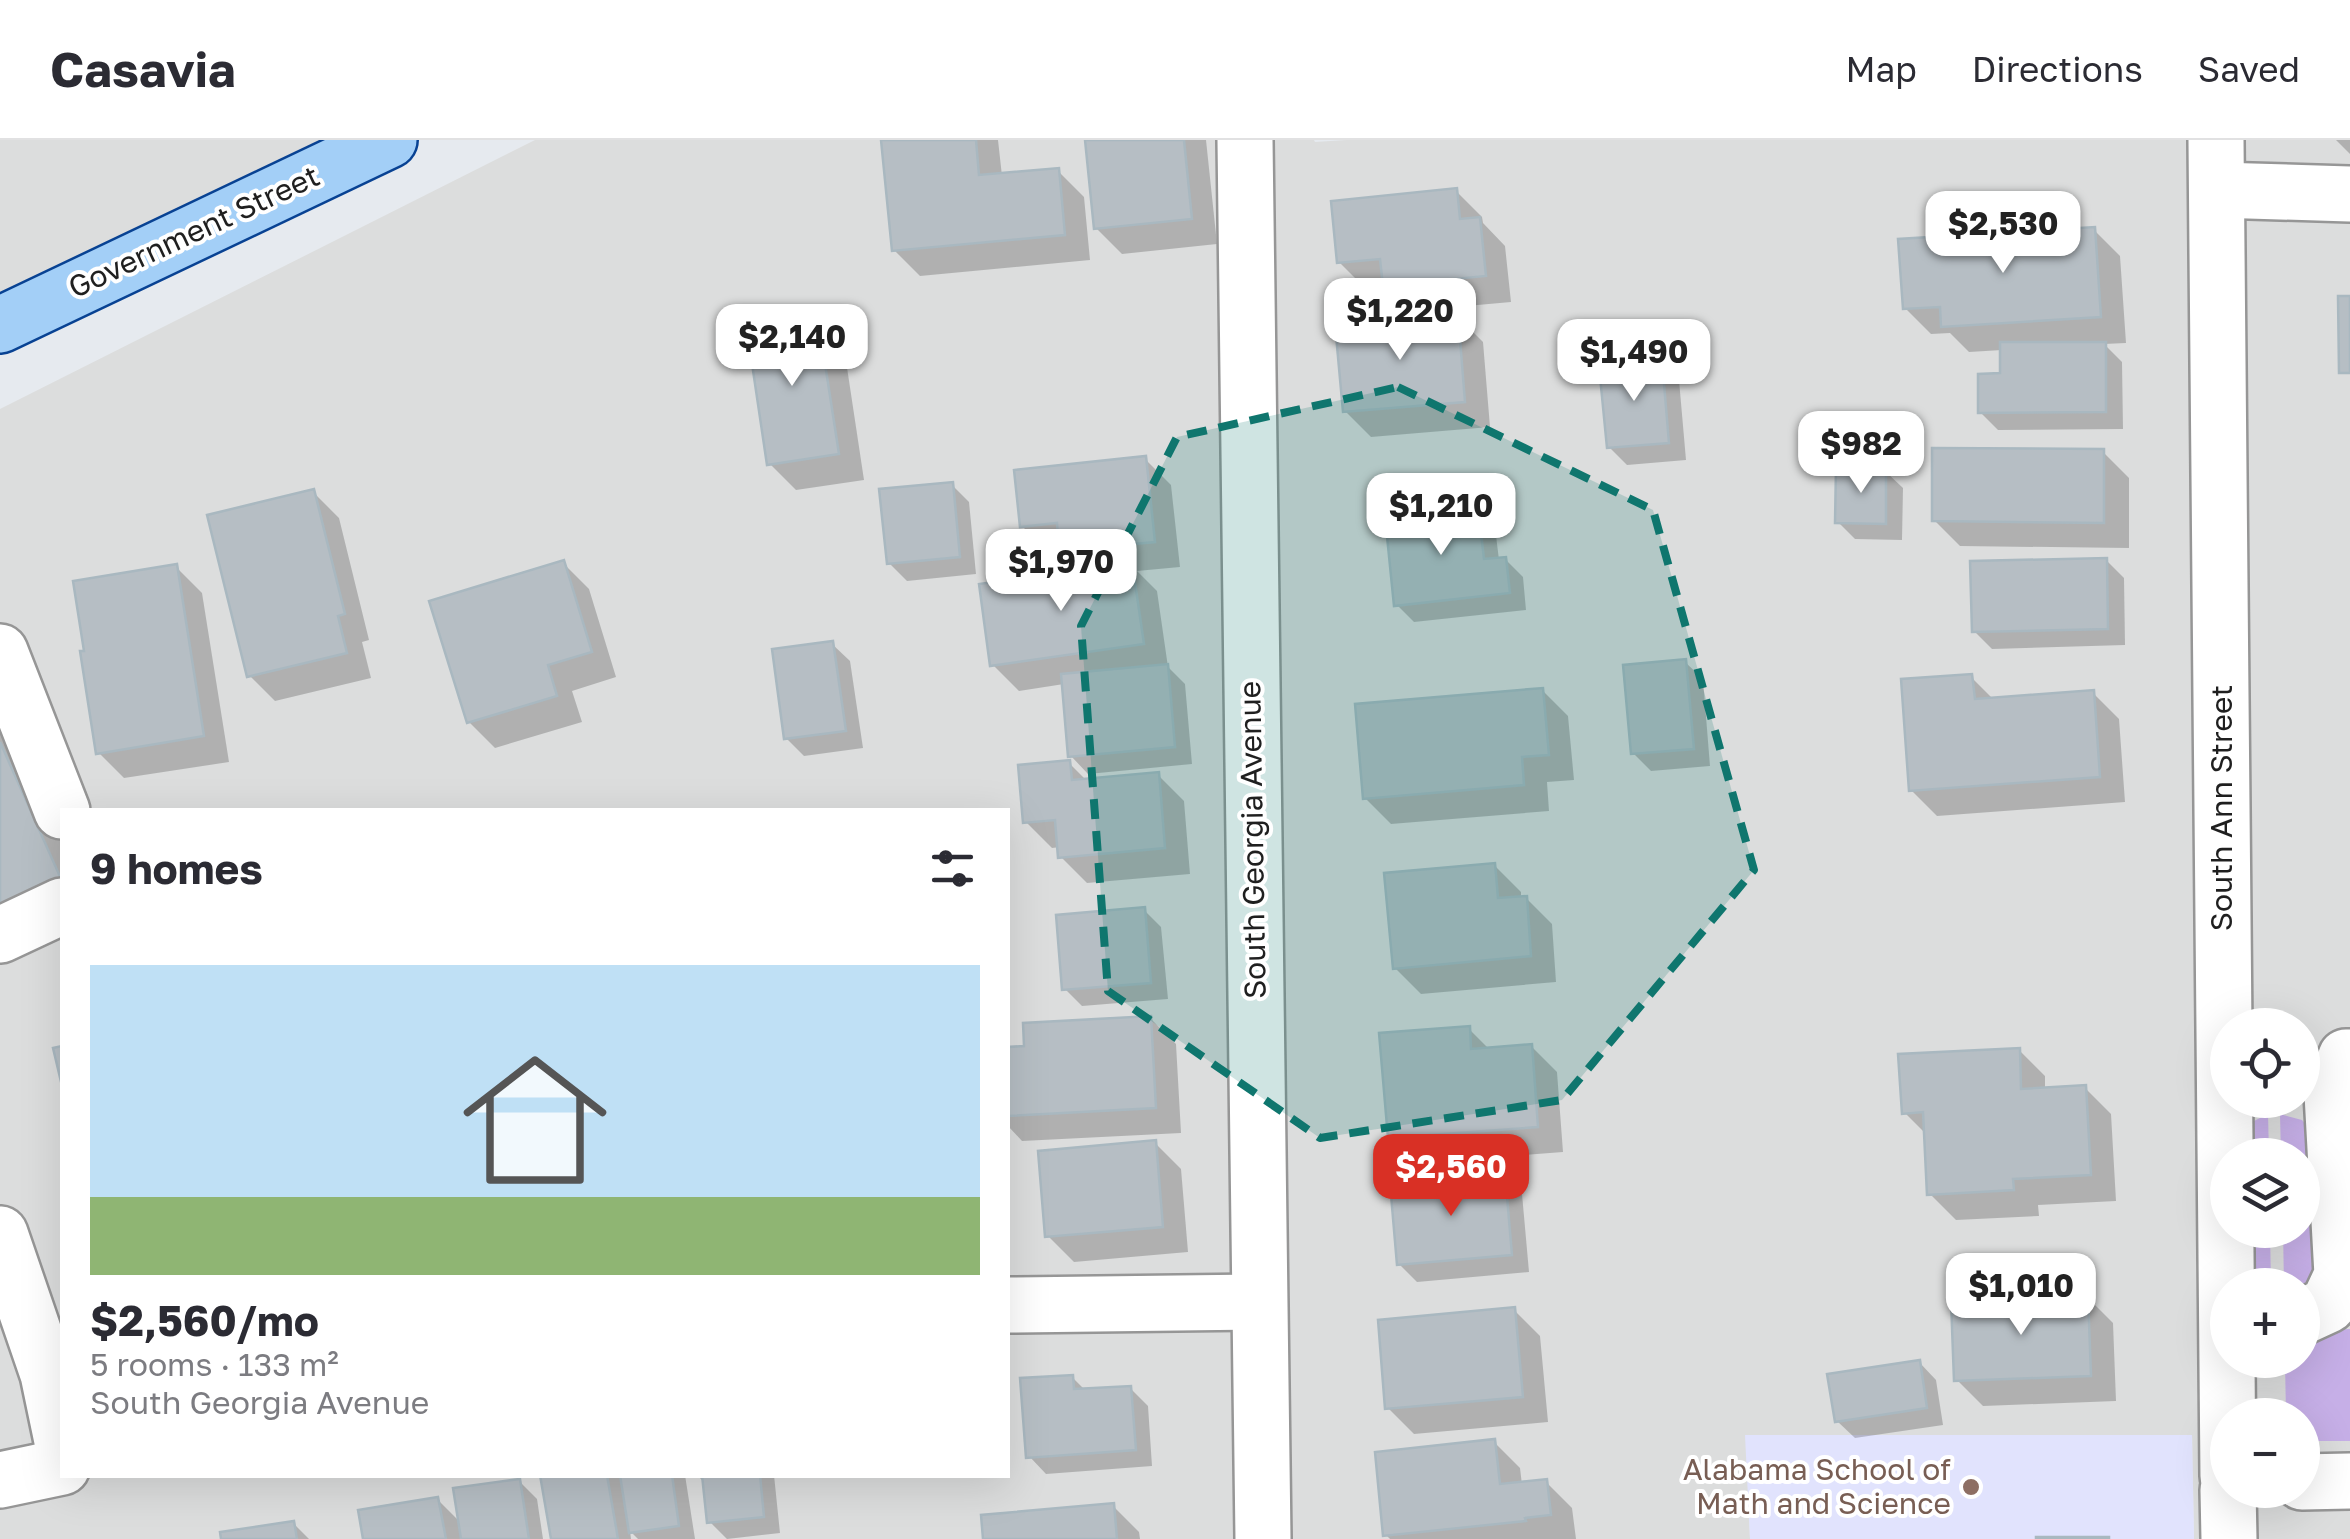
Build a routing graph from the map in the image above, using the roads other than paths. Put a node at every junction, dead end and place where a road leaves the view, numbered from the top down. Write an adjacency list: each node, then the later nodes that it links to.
1 (389, 140): 5 (main road, Government Street)
2 (1246, 140): 15 (street, South Georgia Avenue)
3 (2216, 165): 4 (street); 10 (street, South Ann Street)
4 (2350, 194)
5 (0, 325)
6 (0, 652): 7 (street)
7 (61, 808)
8 (60, 907): 9 (street)
9 (0, 936)
10 (2225, 1008)
11 (2328, 1082): 17 (street)
12 (2226, 1118): 14 (street, South Ann Street)
13 (0, 1234): 18 (street)
14 (2227, 1268)
15 (1258, 1302): 16 (street); 24 (street, South Georgia Avenue)
16 (1010, 1305)
17 (2320, 1309)
18 (60, 1431)
19 (60, 1468): 20 (street)
20 (0, 1480)
21 (2350, 1481): 22 (street)
22 (2320, 1482)
23 (2228, 1508): 25 (street)
24 (1262, 1539)
25 (2229, 1539)

